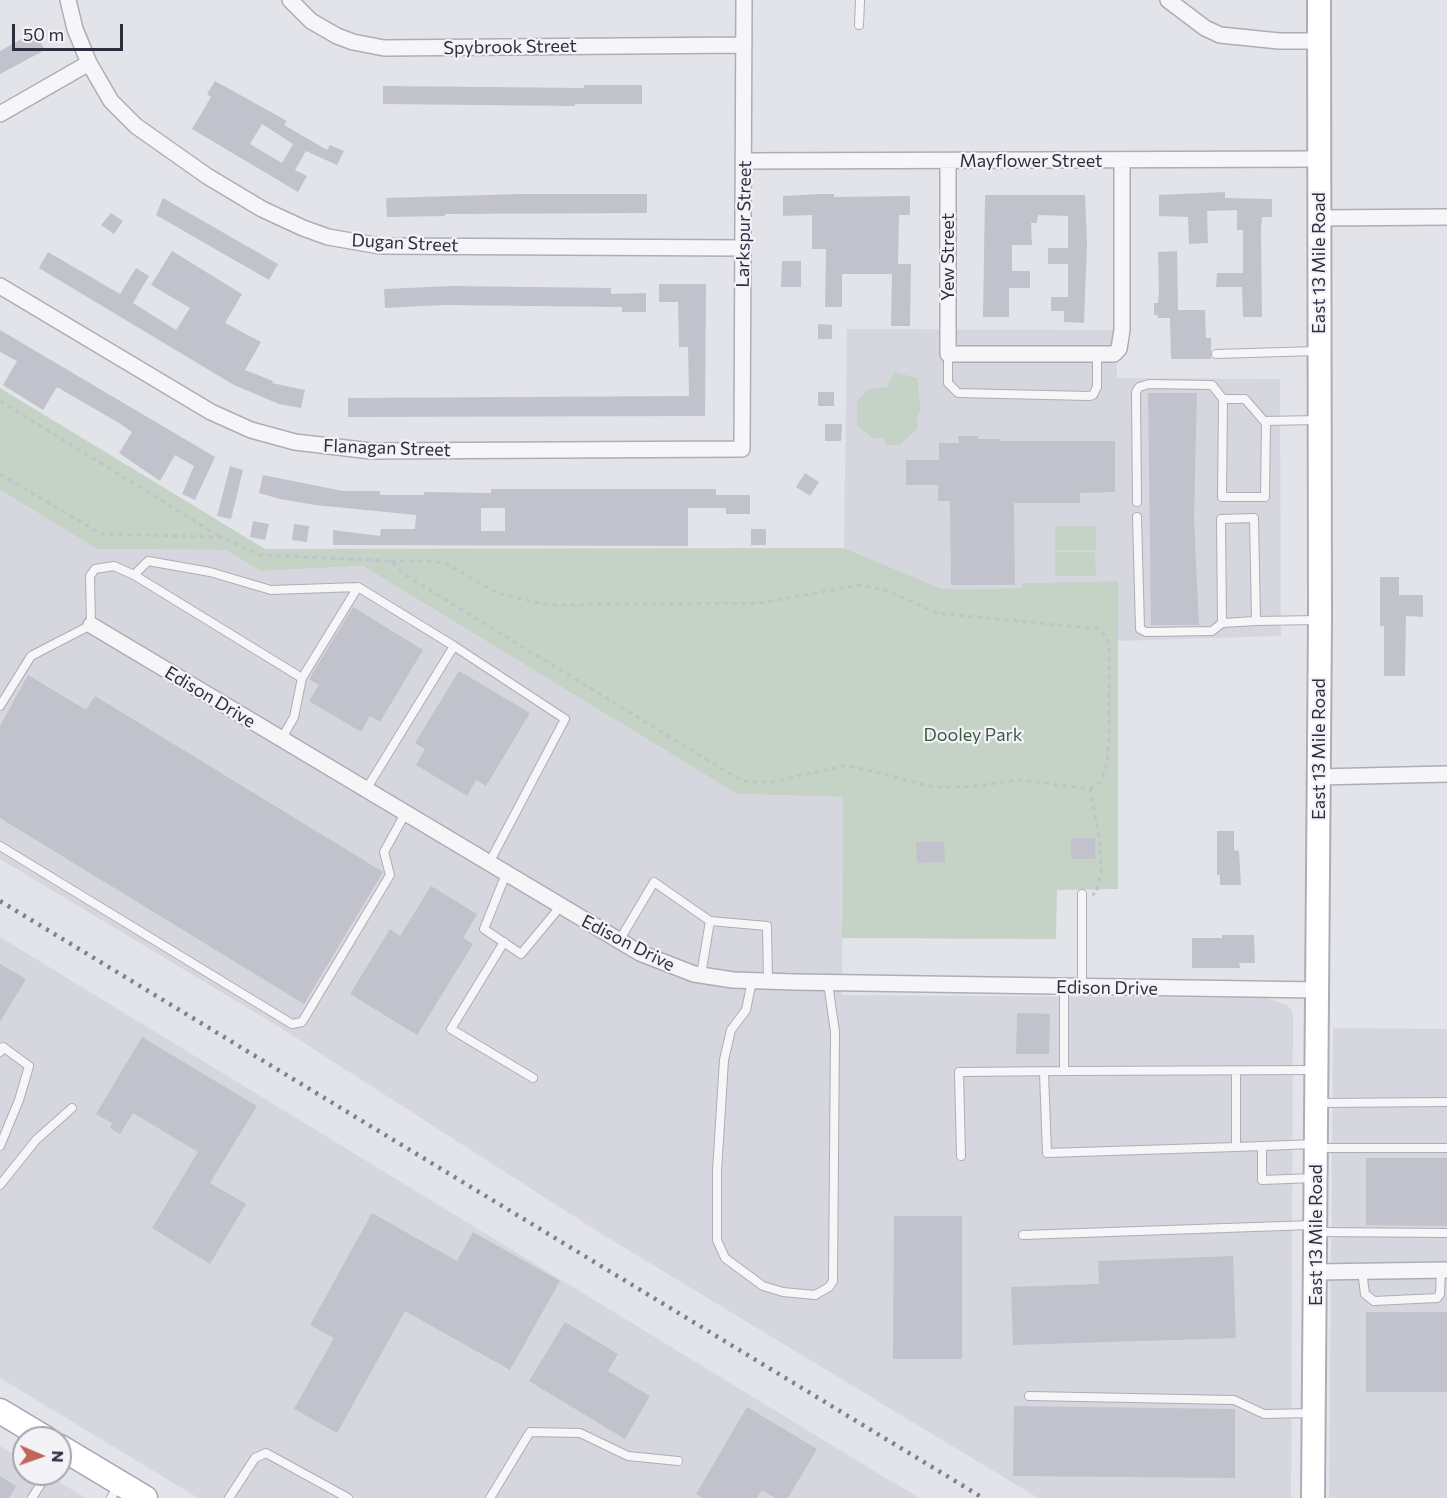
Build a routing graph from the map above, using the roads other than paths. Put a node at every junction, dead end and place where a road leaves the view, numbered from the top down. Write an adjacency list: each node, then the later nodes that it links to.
1 (68, 0): 10 (street, Dugan Street)
2 (290, 0): 9 (street, Spybrook Street)
3 (744, 0): 9 (street, Larkspur Street)
4 (860, 0): 7 (lane)
5 (1168, 0): 8 (street)
6 (1319, 0): 8 (main road, East 13 Mile Road)
7 (860, 25)
8 (1318, 41): 12 (main road, East 13 Mile Road)
9 (744, 45): 14 (street, Larkspur Street)
10 (89, 63): 11 (street); 18 (street, Dugan Street)
11 (0, 114)
12 (1319, 159): 13 (street, Mayflower Street); 17 (main road, East 13 Mile Road)
13 (1122, 160): 15 (street, Mayflower Street); 22 (street)
14 (744, 161): 15 (street, Mayflower Street); 18 (street, Larkspur Street)
15 (948, 161): 21 (street, Yew Street)
16 (1447, 217): 17 (street)
17 (1319, 218): 20 (main road, East 13 Mile Road)
18 (743, 248): 27 (street, Larkspur Street)
19 (0, 286): 27 (street, Flanagan Street)
20 (1319, 351): 23 (lane); 25 (main road, East 13 Mile Road)
21 (948, 354): 22 (street); 22 (lane)
22 (1097, 354)
23 (1216, 354)
24 (1223, 399): 26 (lane); 26 (lane); 28 (lane)
25 (1319, 420): 26 (lane); 32 (main road, East 13 Mile Road)
26 (1266, 421)
27 (742, 449)
28 (1137, 502)
29 (1137, 517): 34 (lane)
30 (134, 575): 31 (lane); 35 (lane); 37 (lane)
31 (358, 587): 36 (lane); 37 (lane)
32 (1320, 620): 33 (lane); 41 (main road, East 13 Mile Road)
33 (1256, 621): 34 (lane); 34 (lane)
34 (1222, 623)
35 (91, 625): 38 (lane); 39 (street, Edison Drive)
36 (454, 646): 42 (lane); 45 (lane)
37 (302, 678): 39 (lane)
38 (0, 706)
39 (281, 740): 42 (street, Edison Drive)
40 (1447, 774): 41 (street)
41 (1318, 777): 58 (main road, East 13 Mile Road)
42 (367, 788): 43 (street, Edison Drive)
43 (406, 812): 44 (lane); 45 (street, Edison Drive)
44 (0, 846)
45 (489, 863): 46 (street, Edison Drive)
46 (506, 874): 48 (street, Edison Drive); 51 (lane)
47 (1083, 894): 57 (lane)
48 (560, 907): 50 (street, Edison Drive); 51 (lane)
49 (710, 921): 50 (lane); 52 (lane); 54 (lane)
50 (619, 941): 52 (street, Edison Drive)
51 (504, 942): 64 (lane)
52 (701, 975): 53 (street, Edison Drive)
53 (752, 981): 54 (street, Edison Drive); 55 (lane)
54 (768, 981): 55 (street, Edison Drive)
55 (828, 983): 56 (street, Edison Drive)
56 (1064, 988): 57 (street, Edison Drive); 61 (lane)
57 (1082, 988): 58 (street, Edison Drive)
58 (1317, 990): 60 (main road, East 13 Mile Road)
59 (0, 1052): 68 (lane)
60 (1317, 1070): 62 (lane); 66 (main road, East 13 Mile Road)
61 (1064, 1071): 62 (lane); 63 (lane)
62 (1236, 1071): 71 (lane)
63 (1044, 1073): 71 (lane); 73 (lane)
64 (533, 1078)
65 (1447, 1102): 66 (lane)
66 (1317, 1103): 70 (main road, East 13 Mile Road)
67 (72, 1108): 75 (lane)
68 (0, 1146)
69 (1262, 1146): 70 (lane); 71 (lane); 74 (lane)
70 (1317, 1146): 72 (lane); 74 (main road, East 13 Mile Road)
71 (1236, 1147)
72 (1447, 1148)
73 (960, 1156)
74 (1317, 1178): 76 (main road, East 13 Mile Road)
75 (0, 1185)
76 (1316, 1228): 77 (lane); 78 (lane); 81 (main road, East 13 Mile Road)
77 (1447, 1233)
78 (1023, 1234)
79 (1444, 1270): 80 (street); 80 (lane)
80 (1362, 1271): 81 (street)
81 (1316, 1272): 84 (main road, East 13 Mile Road)
82 (1029, 1396): 84 (lane)
83 (0, 1411): 85 (main road)
84 (1314, 1413): 93 (main road, East 13 Mile Road)
85 (24, 1426)
86 (72, 1458): 88 (main road)
87 (678, 1461): 92 (lane)
88 (115, 1490): 89 (main road)
89 (145, 1498)
90 (229, 1498): 91 (lane)
91 (348, 1498)
92 (490, 1498)
93 (1313, 1498)

